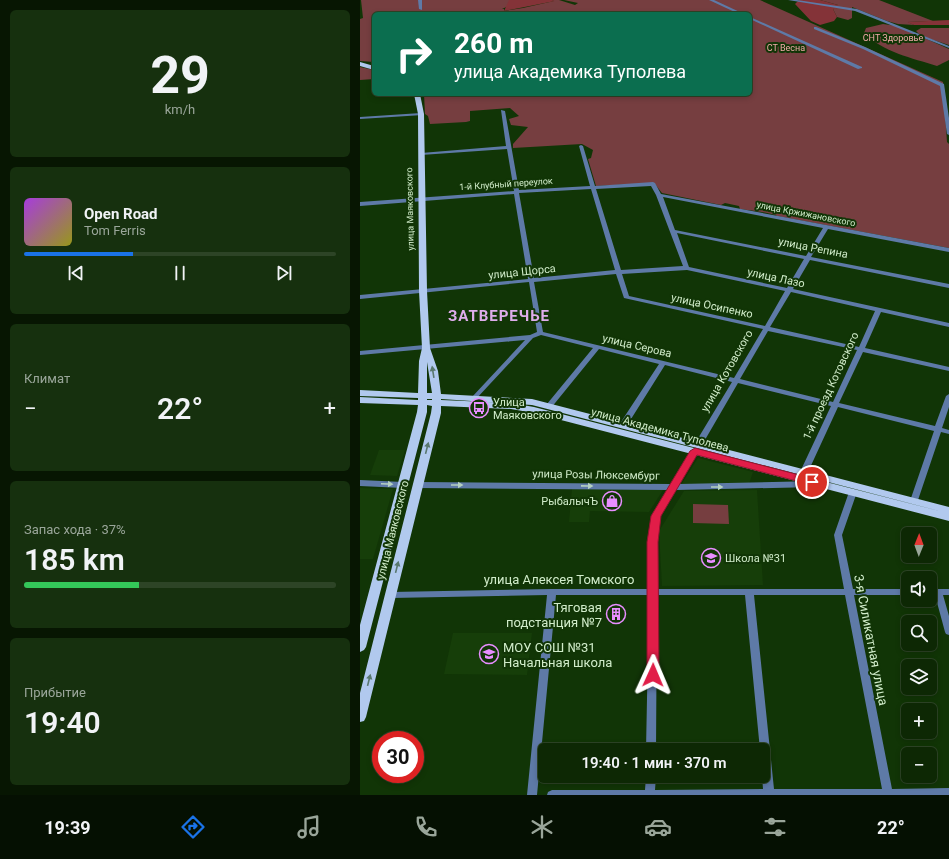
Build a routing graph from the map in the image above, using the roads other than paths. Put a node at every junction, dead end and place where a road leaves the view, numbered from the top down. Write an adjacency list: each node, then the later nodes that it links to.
1 (420, 0): 4 (street)
2 (711, 0): 5 (street)
3 (790, 0): 8 (street)
4 (421, 9)
5 (738, 12)
6 (752, 19): 11 (street)
7 (814, 28): 16 (street)
8 (949, 47)
9 (360, 64): 10 (main road)
10 (372, 67)
11 (860, 68)
12 (417, 96): 14 (main road, улица Маяковского)
13 (503, 111): 18 (street)
14 (421, 114): 15 (street); 19 (main road, улица Маяковского)
15 (360, 118)
16 (949, 134)
17 (581, 146): 20 (street, улица Осипенко)
18 (509, 147): 19 (street); 21 (street)
19 (422, 154): 23 (main road, улица Маяковского)
20 (594, 188): 21 (street, 1-й Клубный переулок); 22 (street, 1-й Клубный переулок); 30 (street, улица Осипенко)
21 (517, 192): 23 (street, 1-й Клубный переулок); 31 (street)
22 (659, 195): 25 (street, улица Кржижановского); 26 (street)
23 (422, 199): 24 (street, 1-й Клубный переулок); 34 (main road, улица Маяковского)
24 (360, 204)
25 (826, 227): 27 (street, улица Кржижановского); 28 (street, улица Котовского)
26 (673, 231): 28 (street, улица Репина); 29 (street)
27 (949, 250)
28 (808, 257): 32 (street, улица Репина); 33 (street, улица Котовского)
29 (687, 268): 30 (street, улица Щорса); 33 (street, улица Лазо)
30 (617, 272): 31 (street, улица Щорса); 38 (street, улица Осипенко)
31 (532, 281): 34 (street, улица Щорса); 39 (street)
32 (949, 286)
33 (789, 291): 36 (street, улица Лазо); 38 (street, улица Котовского)
34 (423, 292): 35 (street, улица Щорса); 42 (main road, улица Маяковского)
35 (360, 297)
36 (879, 310): 37 (street, улица Лазо); 43 (street, 1-й проезд Котовского)
37 (949, 325)
38 (766, 328): 43 (street, улица Осипенко); 47 (street, улица Котовского)
39 (540, 334): 40 (street); 41 (street, улица Серова)
40 (531, 337): 42 (street); 50 (street)
41 (597, 347): 45 (street, улица Серова); 55 (street)
42 (426, 348): 44 (street); 51 (main road, улица Маяковского); 53 (main road, улица Маяковского, one-way to 42)
43 (860, 349): 46 (street, улица Осипенко); 54 (street, 1-й проезд Котовского)
44 (360, 353)
45 (663, 363): 47 (street, улица Серова); 56 (street)
46 (949, 369)
47 (736, 380): 54 (street, улица Серова); 59 (street, улица Котовского)
48 (360, 393): 51 (main road, улица Академика Туполева)
49 (949, 396): 57 (street)
50 (474, 398): 53 (main road, улица Академика Туполева); 55 (main road, улица Академика Туполева)
51 (422, 399): 52 (main road, улица Академика Туполева); 53 (main road, улица Академика Туполева); 63 (main road, улица Маяковского)
52 (360, 400)
53 (437, 400): 59 (main road, улица Академика Туполева); 64 (main road, улица Маяковского, one-way to 53)
54 (836, 404): 57 (street, улица Серова); 60 (street, 1-й проезд Котовского)
55 (549, 406): 56 (main road, улица Академика Туполева)
56 (623, 425): 59 (main road, улица Академика Туполева)
57 (938, 429): 58 (street, улица Серова); 67 (street)
58 (949, 432)
59 (696, 448): 60 (main road, улица Академика Туполева); 61 (main road, улица Академика Туполева); 65 (street, улица Котовского)
60 (804, 472): 61 (main road, улица Академика Туполева)
61 (825, 481): 65 (street, улица Розы Люксембург, one-way to 61); 66 (main road, улица Академика Туполева); 67 (main road, улица Академика Туполева)
62 (360, 483): 63 (street, one-way to 63)
63 (403, 484): 80 (main road, улица Маяковского)
64 (418, 484): 65 (street, улица Розы Люксембург, one-way to 65); 77 (main road, улица Маяковского, one-way to 64)
65 (674, 487): 71 (street, улица Котовского)
66 (853, 492): 69 (main road, улица Академика Туполева); 73 (street, 3-я Силикатная улица)
67 (914, 501): 68 (main road, улица Академика Туполева)
68 (949, 510)
69 (949, 517)
70 (552, 592): 71 (street, улица Алексея Томского); 77 (street, улица Алексея Томского); 87 (street)
71 (654, 592): 72 (street, улица Алексея Томского); 82 (street, улица Котовского)
72 (749, 592): 73 (street, улица Алексея Томского); 85 (street)
73 (848, 592): 74 (street, улица Алексея Томского); 86 (street, 3-я Силикатная улица)
74 (901, 592)
75 (937, 592): 76 (street)
76 (949, 592)
77 (391, 595): 81 (main road, улица Маяковского, one-way to 77)
78 (937, 600): 79 (street)
79 (949, 632)
80 (360, 646)
81 (360, 718)
82 (651, 743)
83 (650, 783): 89 (street)
84 (949, 793): 86 (street)
85 (769, 794): 86 (street); 89 (street)
86 (888, 794)
87 (532, 795)
88 (552, 795): 89 (street)
89 (650, 795)

